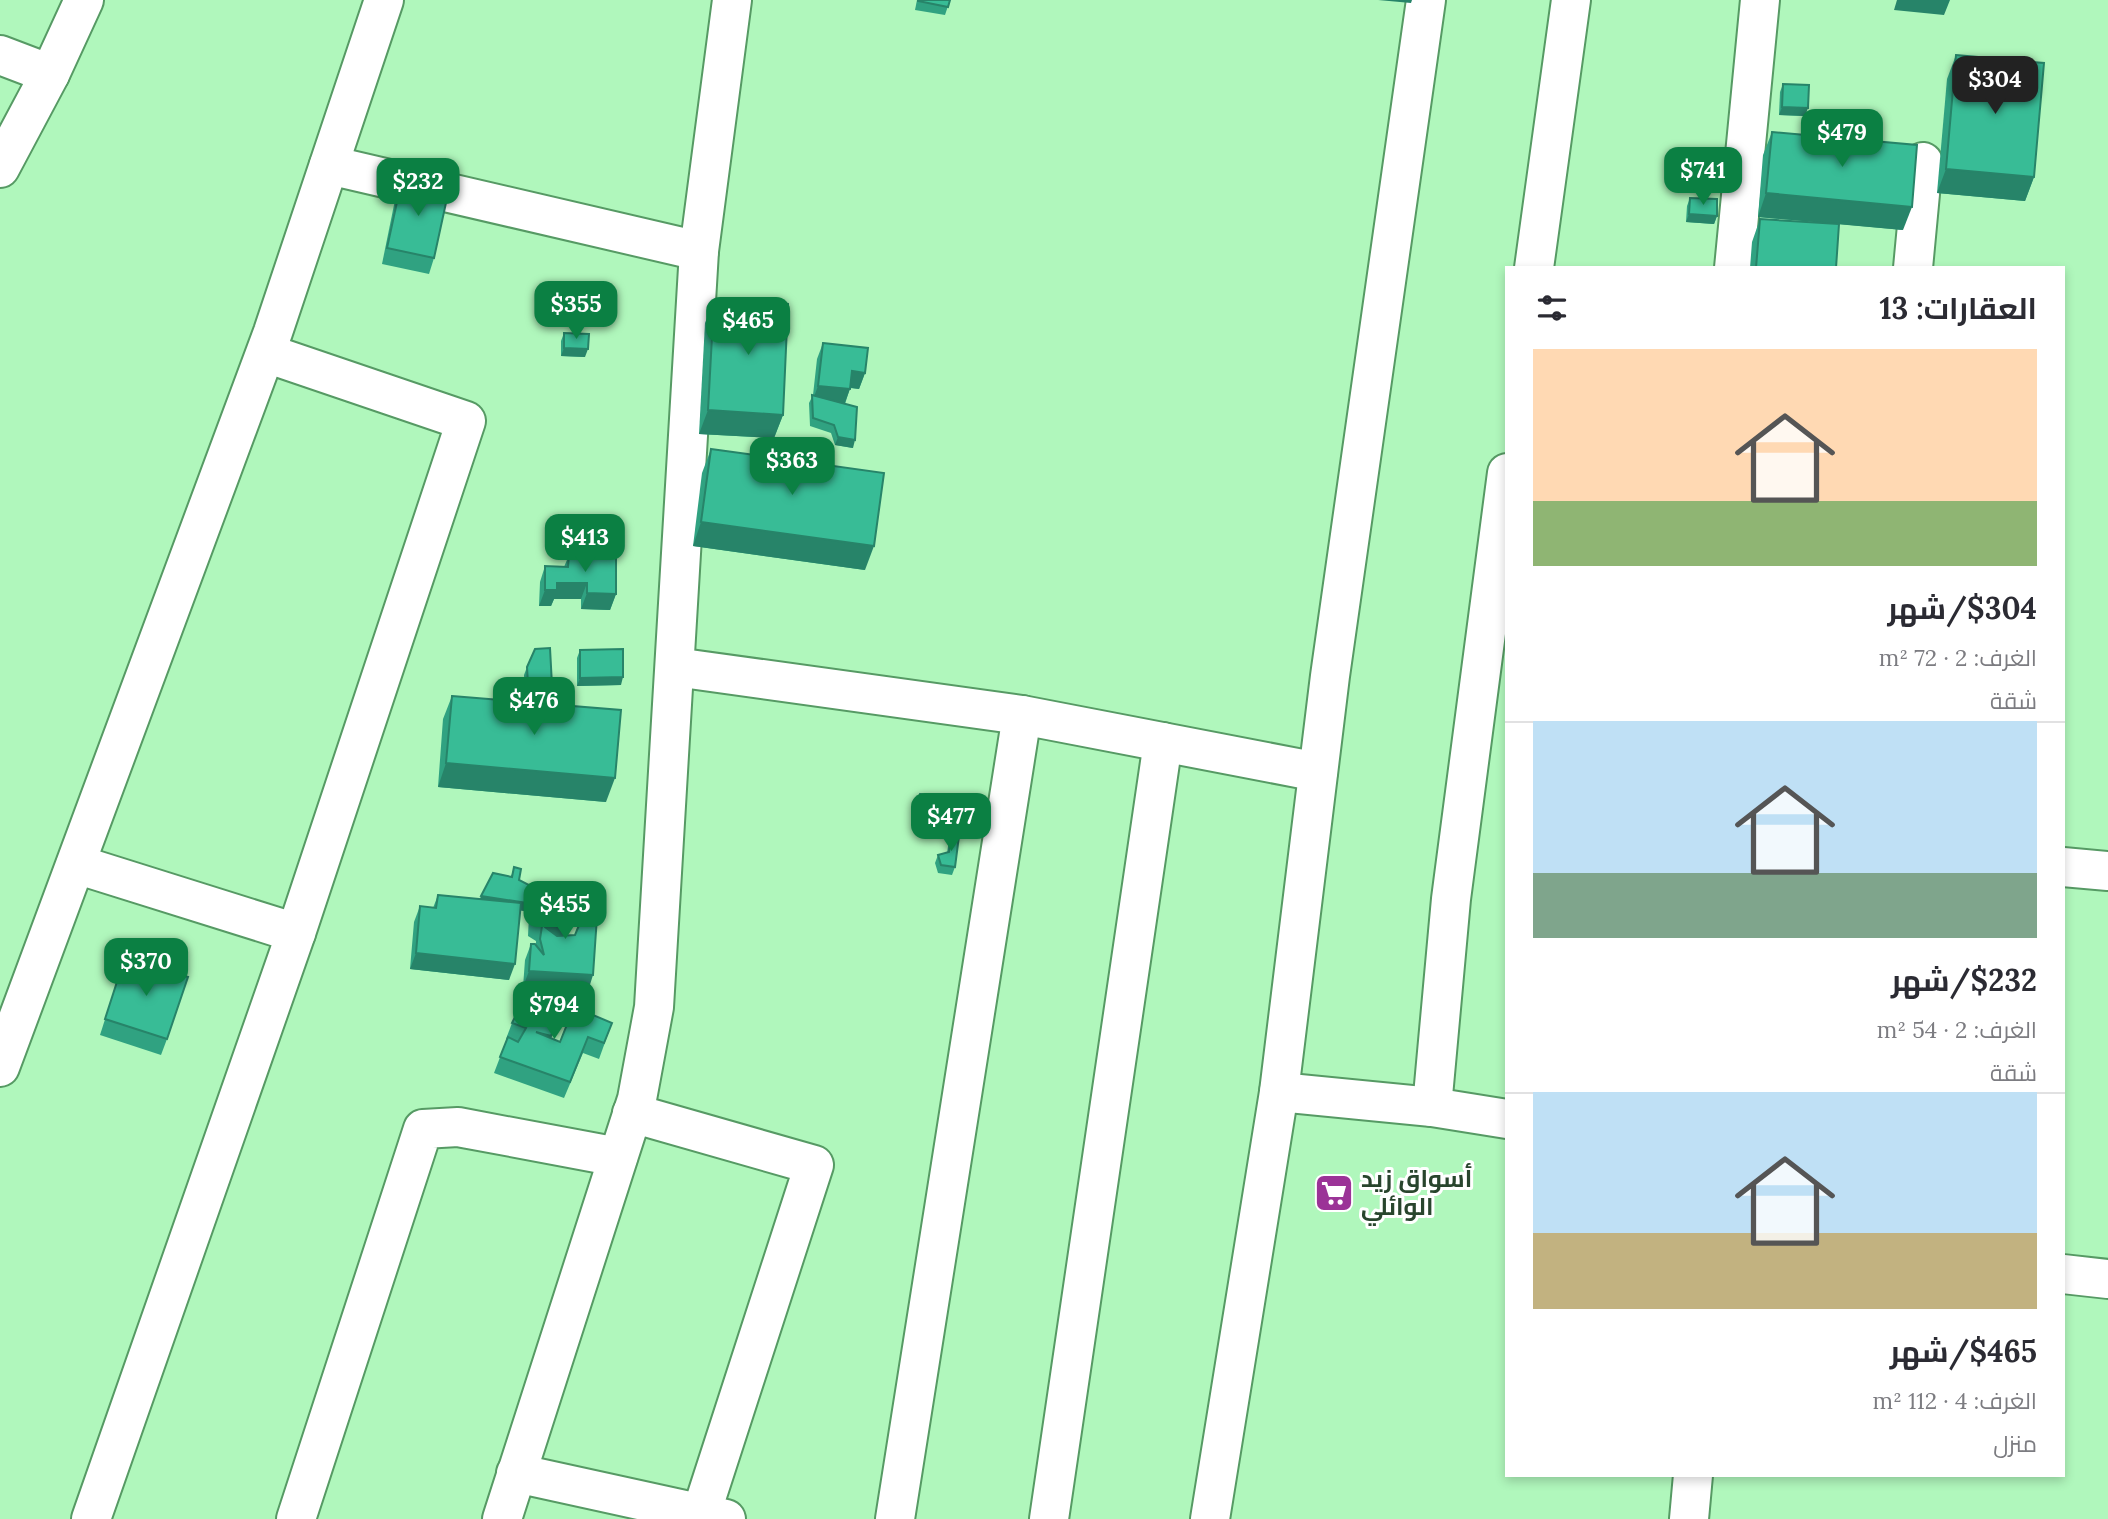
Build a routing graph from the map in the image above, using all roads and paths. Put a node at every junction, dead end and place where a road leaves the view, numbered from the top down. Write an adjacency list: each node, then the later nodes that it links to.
1 (84, 0): 8 (street)
2 (384, 0): 10 (street)
3 (732, 0): 12 (street)
4 (1426, 0): 21 (street)
5 (1571, 0): 13 (street)
6 (1760, 0): 14 (street)
7 (0, 55): 8 (street)
8 (50, 74): 11 (street)
9 (1923, 162): 15 (street)
10 (329, 165): 12 (street); 16 (street)
11 (0, 168)
12 (699, 251): 18 (street)
13 (1534, 266)
14 (1734, 266)
15 (1913, 266)
16 (265, 353): 22 (street); 25 (street)
17 (1505, 488): 28 (street)
18 (675, 667): 19 (street); 29 (street)
19 (1022, 715): 20 (street); 40 (street)
20 (1163, 742): 21 (street); 41 (street)
21 (1318, 772): 27 (street)
22 (76, 864): 25 (street); 26 (street)
23 (2065, 867): 24 (street)
24 (2108, 871)
25 (296, 933): 37 (street)
26 (0, 1068)
27 (1279, 1092): 28 (street); 42 (street)
28 (1432, 1107): 30 (street)
29 (632, 1113): 31 (street); 36 (street)
30 (1505, 1119)
31 (618, 1157): 34 (street); 38 (street)
32 (2065, 1273): 33 (street)
33 (2108, 1279)
34 (516, 1473): 36 (street); 39 (street)
35 (1693, 1477): 43 (street)
36 (714, 1516)
37 (91, 1519)
38 (296, 1519)
39 (502, 1519)
40 (895, 1519)
41 (1049, 1519)
42 (1210, 1519)
43 (1689, 1519)

